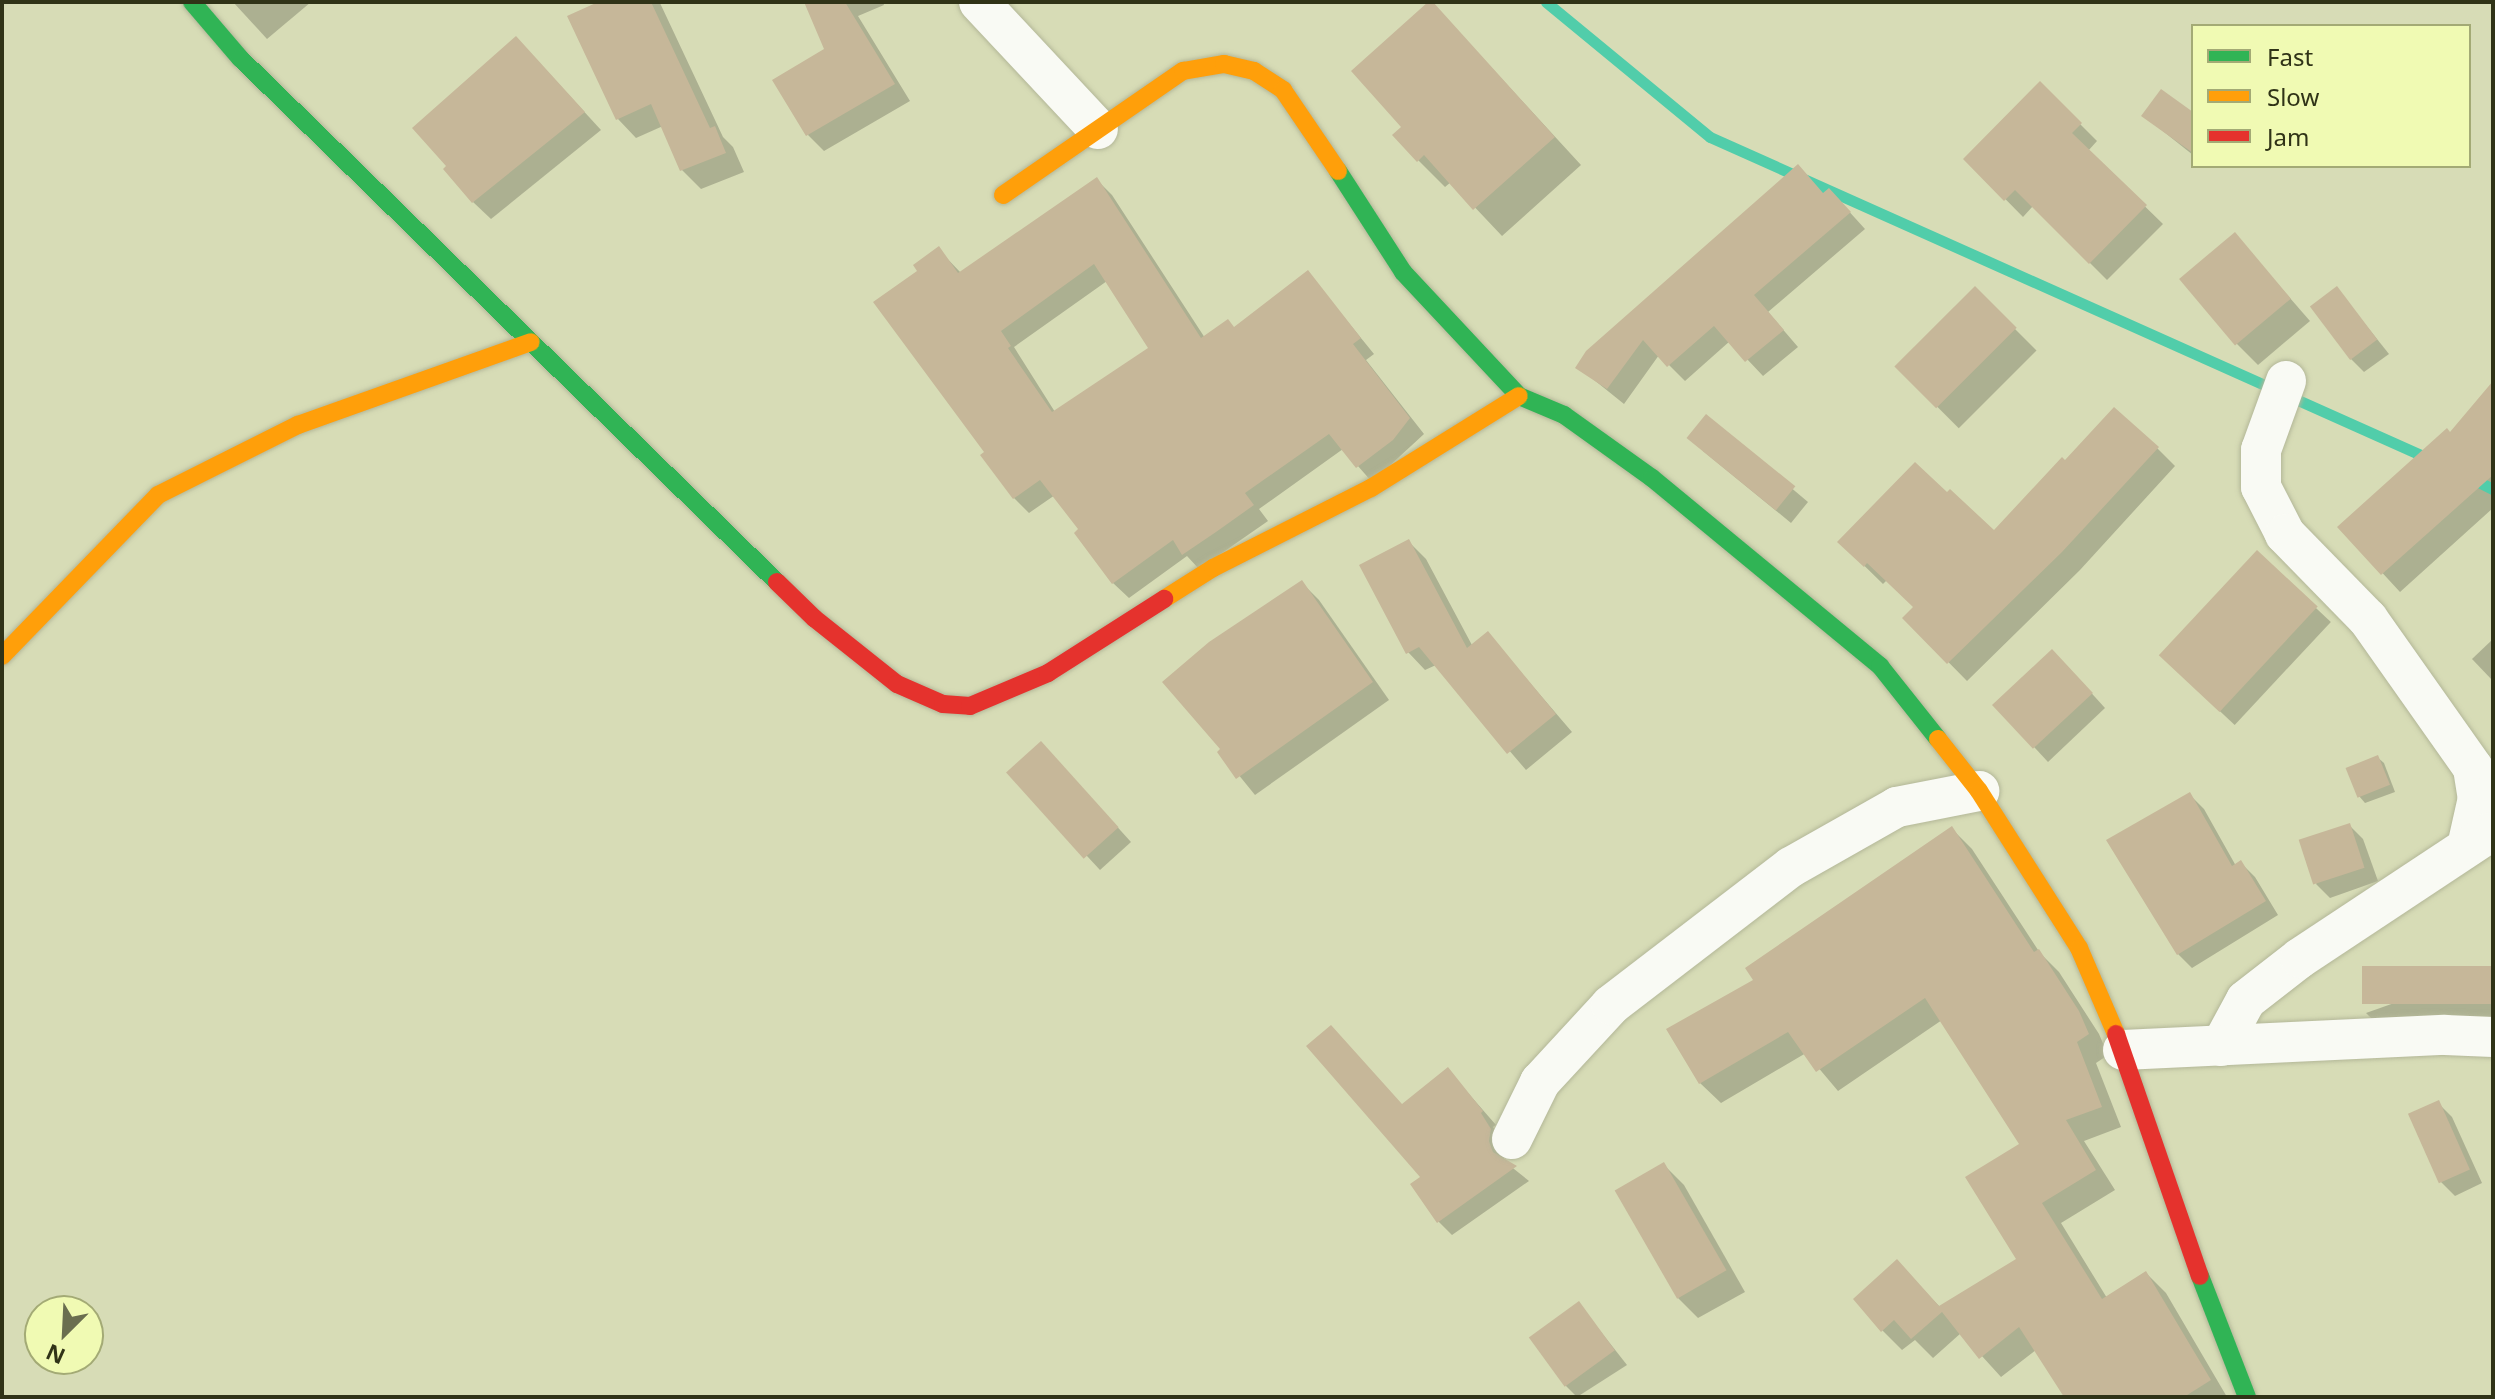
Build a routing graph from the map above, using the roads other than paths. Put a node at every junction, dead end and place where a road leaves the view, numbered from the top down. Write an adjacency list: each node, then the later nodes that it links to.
1 (192, 2): 5 (street)
2 (979, 2): 3 (street)
3 (1098, 129): 4 (street); 7 (street)
4 (1003, 195)
5 (531, 342): 7 (street); 8 (street)
6 (2286, 381): 10 (street)
7 (1519, 396): 9 (street)
8 (2, 656)
9 (1979, 791): 13 (street); 14 (street)
10 (2480, 839): 12 (street)
11 (2493, 1037): 12 (street)
12 (2221, 1046): 13 (street)
13 (2123, 1050): 15 (street)
14 (1512, 1139)
15 (2247, 1397)

